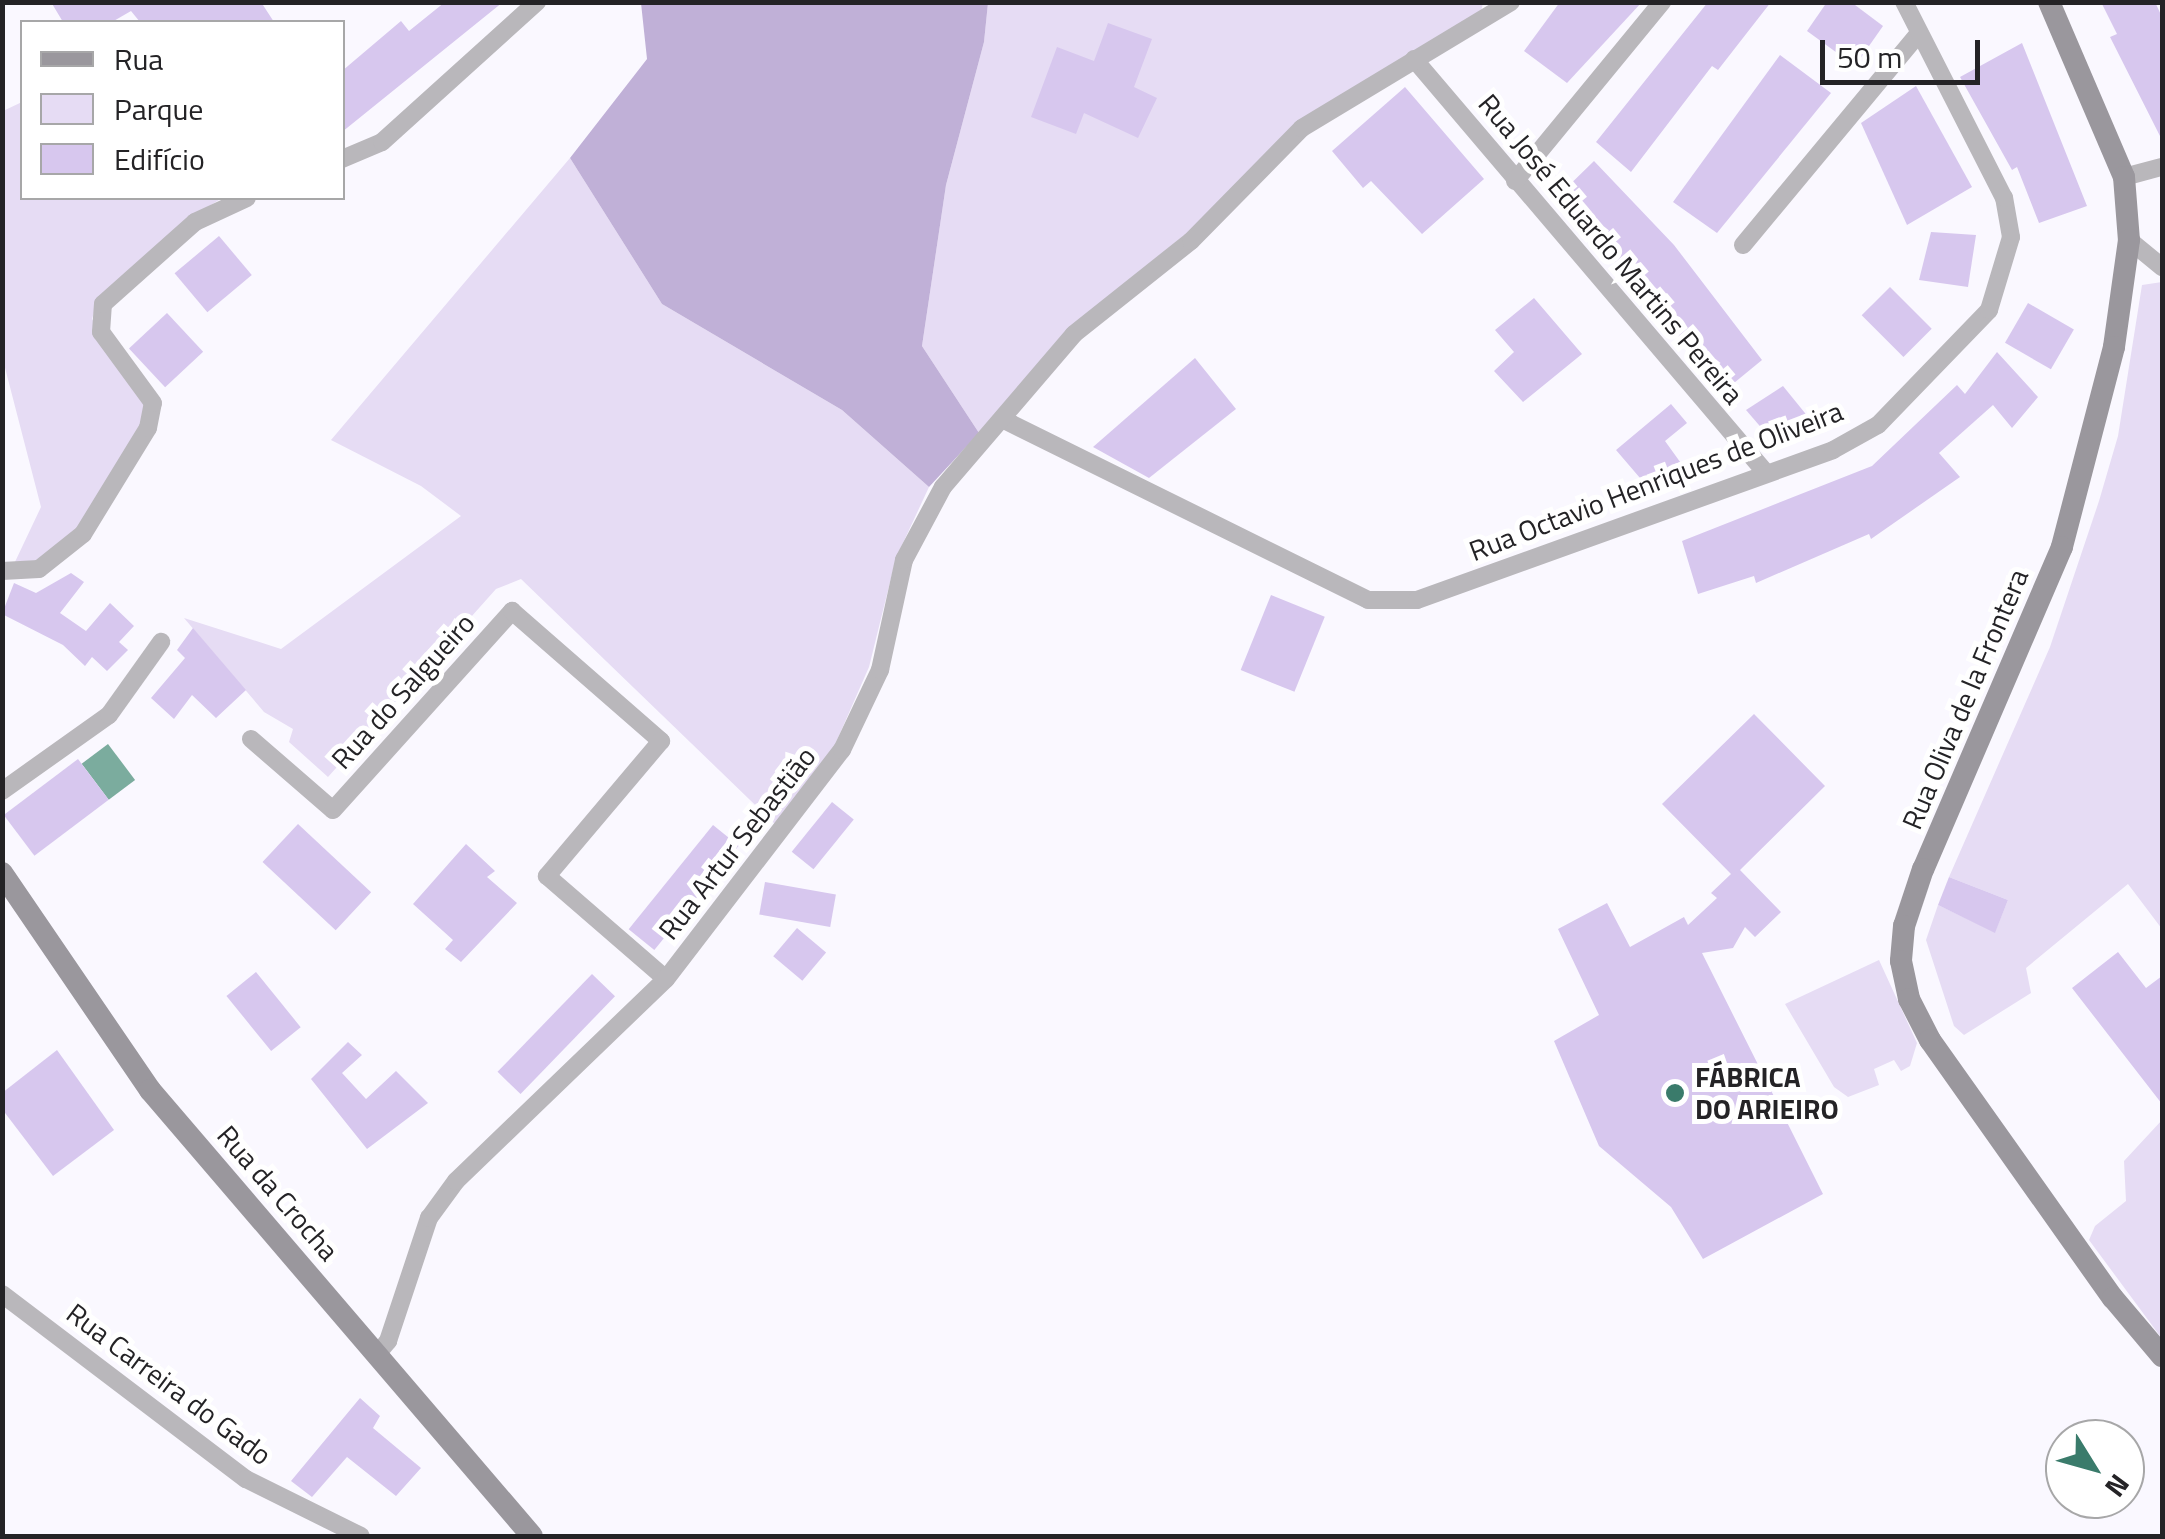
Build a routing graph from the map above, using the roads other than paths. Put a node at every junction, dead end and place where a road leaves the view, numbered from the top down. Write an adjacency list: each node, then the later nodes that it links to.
1 (536, 2): 8 (street)
2 (1511, 2): 7 (street, Rua Artur Sebastião)
3 (1662, 2): 11 (street)
4 (1904, 2): 6 (street, Rua Octavio Henriques de Oliveira)
5 (2050, 2): 10 (main road, Rua Oliva de la Frontera)
6 (1918, 33): 14 (street); 17 (street, Rua Octavio Henriques de Oliveira)
7 (1414, 59): 11 (street, Rua José Eduardo Martins Pereira); 16 (street, Rua Artur Sebastião)
8 (345, 158)
9 (2162, 166): 10 (street)
10 (2124, 177): 13 (main road, Rua Oliva de la Frontera)
11 (1515, 180): 17 (street, Rua José Eduardo Martins Pereira)
12 (243, 200): 18 (street)
13 (2130, 240): 15 (street); 26 (main road, Rua Oliva de la Frontera)
14 (1743, 245)
15 (2162, 267)
16 (1002, 418): 17 (street, Rua Octavio Henriques de Oliveira); 23 (street, Rua Artur Sebastião)
17 (1766, 474)
18 (2, 571)
19 (161, 642): 21 (street)
20 (252, 738): 23 (street, Rua do Salgueiro)
21 (2, 791)
22 (2, 873): 25 (main road, Rua da Crocha)
23 (666, 980): 25 (street, Rua Artur Sebastião)
24 (2, 1294): 27 (street, Rua Carreira do Gado)
25 (378, 1353): 28 (main road, Rua da Crocha)
26 (2162, 1356)
27 (360, 1536)
28 (532, 1536)

